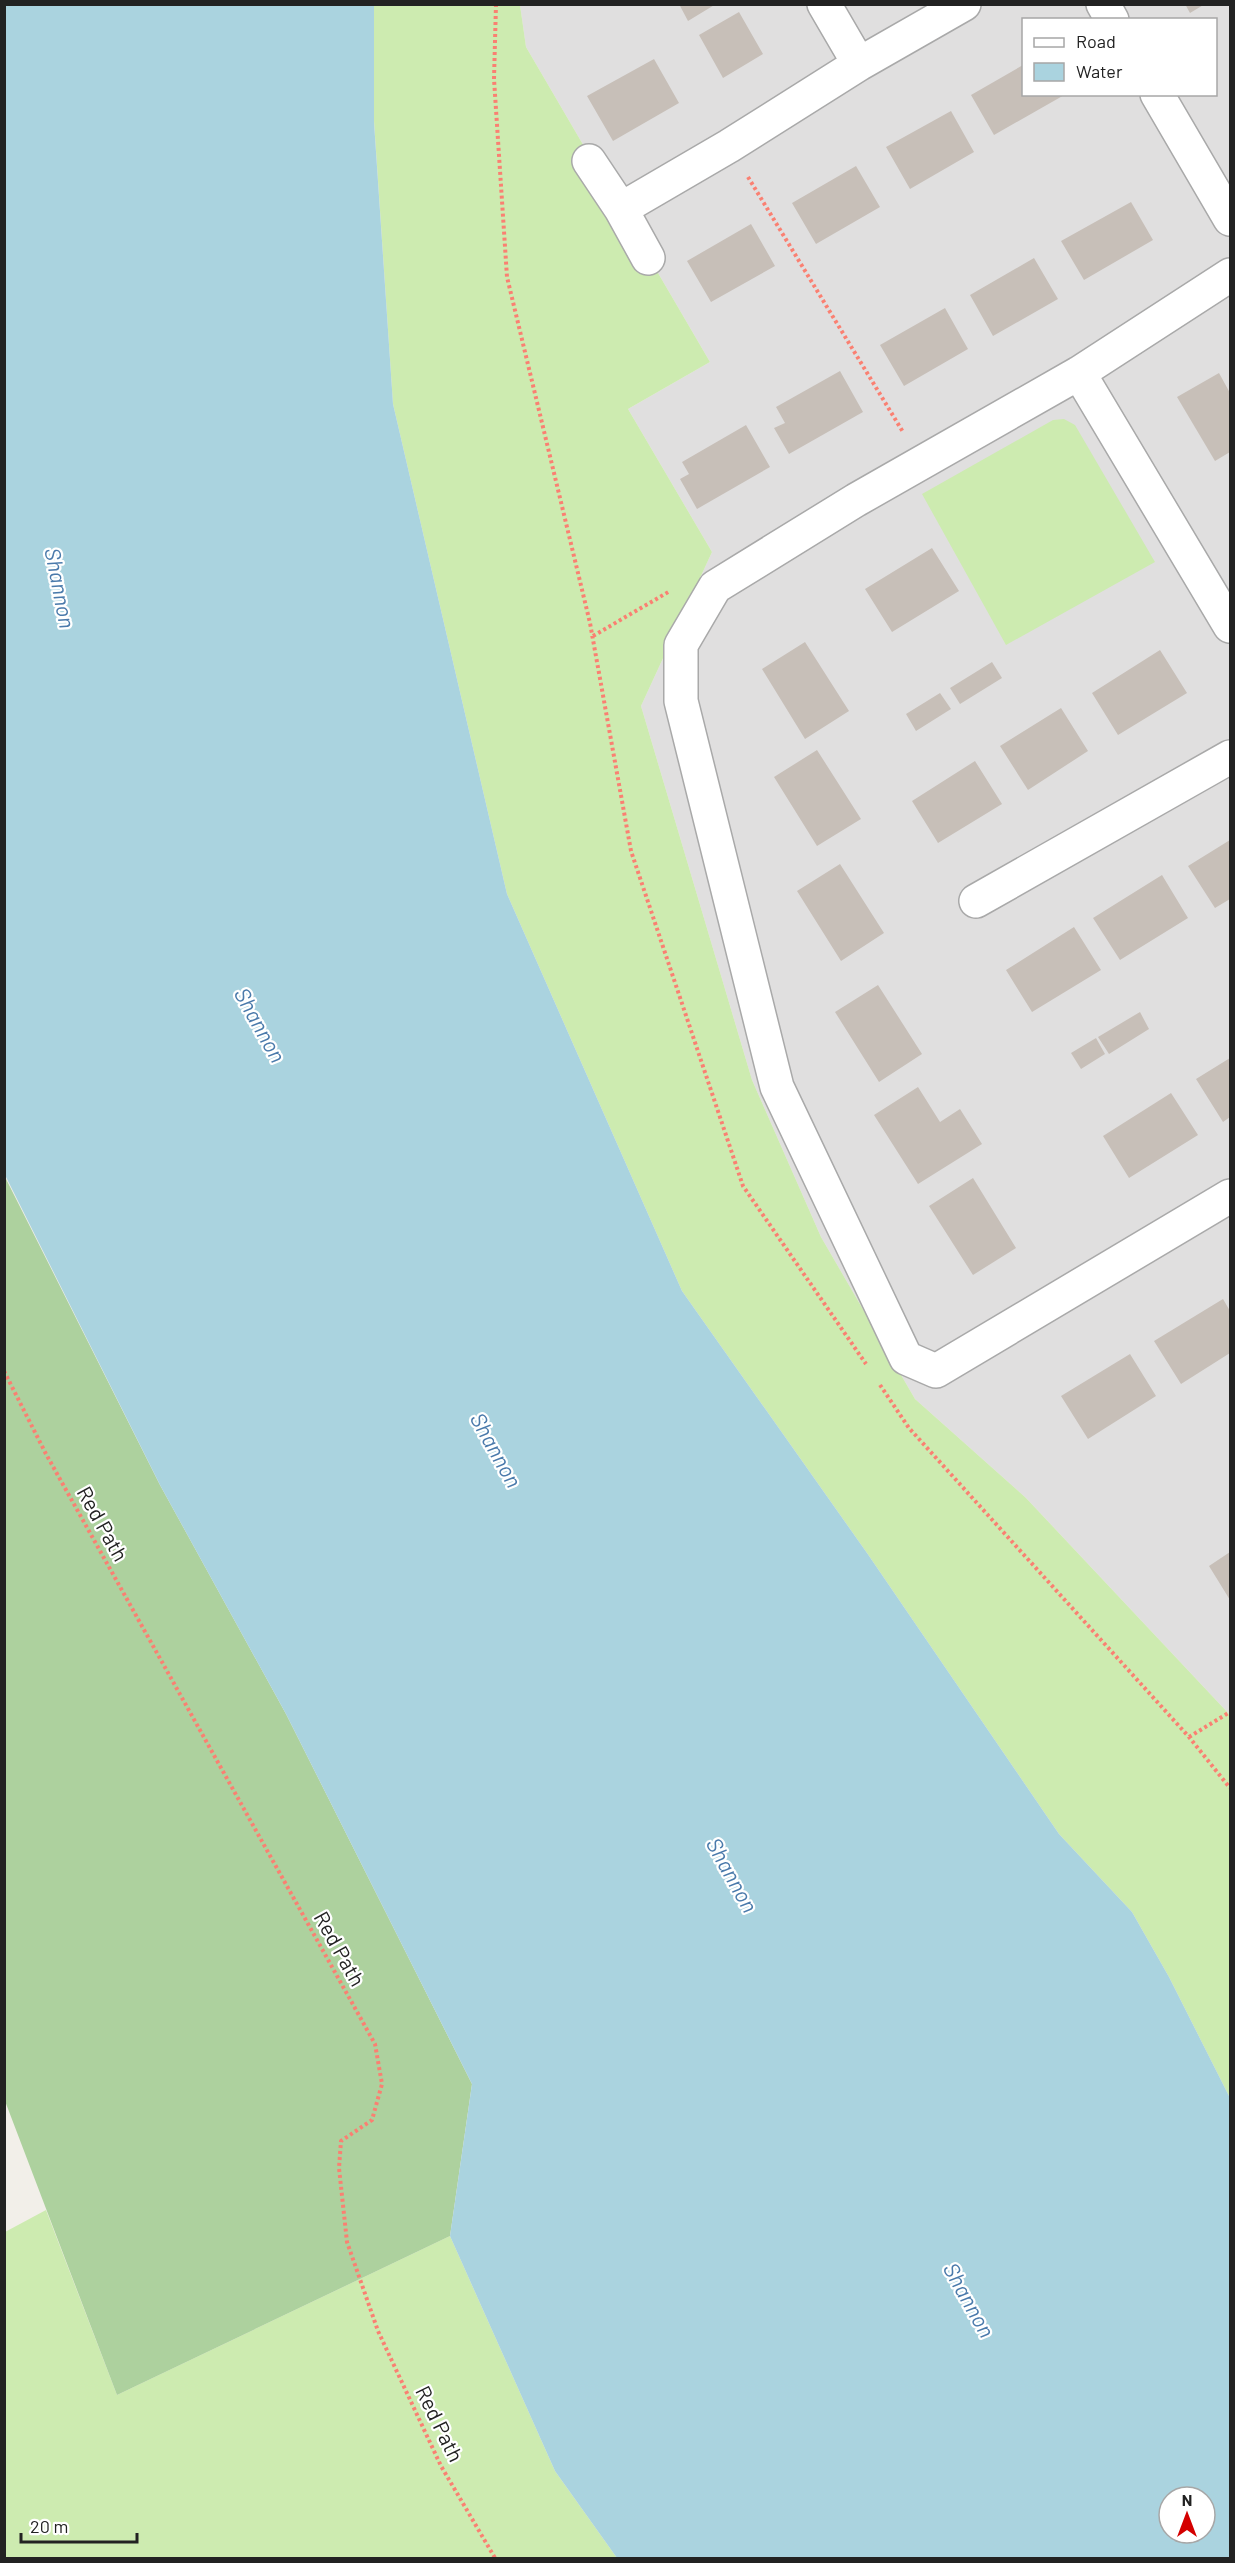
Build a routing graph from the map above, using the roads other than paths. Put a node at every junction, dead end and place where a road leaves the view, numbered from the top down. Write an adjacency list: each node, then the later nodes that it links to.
1 (824, 4): 5 (street)
2 (964, 4): 5 (street)
3 (1103, 4): 4 (street)
4 (1111, 18)
5 (859, 64): 8 (street)
6 (1158, 96): 9 (street)
7 (589, 161): 8 (street)
8 (621, 209): 10 (street)
9 (1230, 219)
10 (648, 258)
11 (1230, 274): 12 (street)
12 (1079, 373): 13 (street); 16 (street)
13 (1230, 626)
14 (1230, 757): 15 (street)
15 (976, 901)
16 (1230, 1196)

